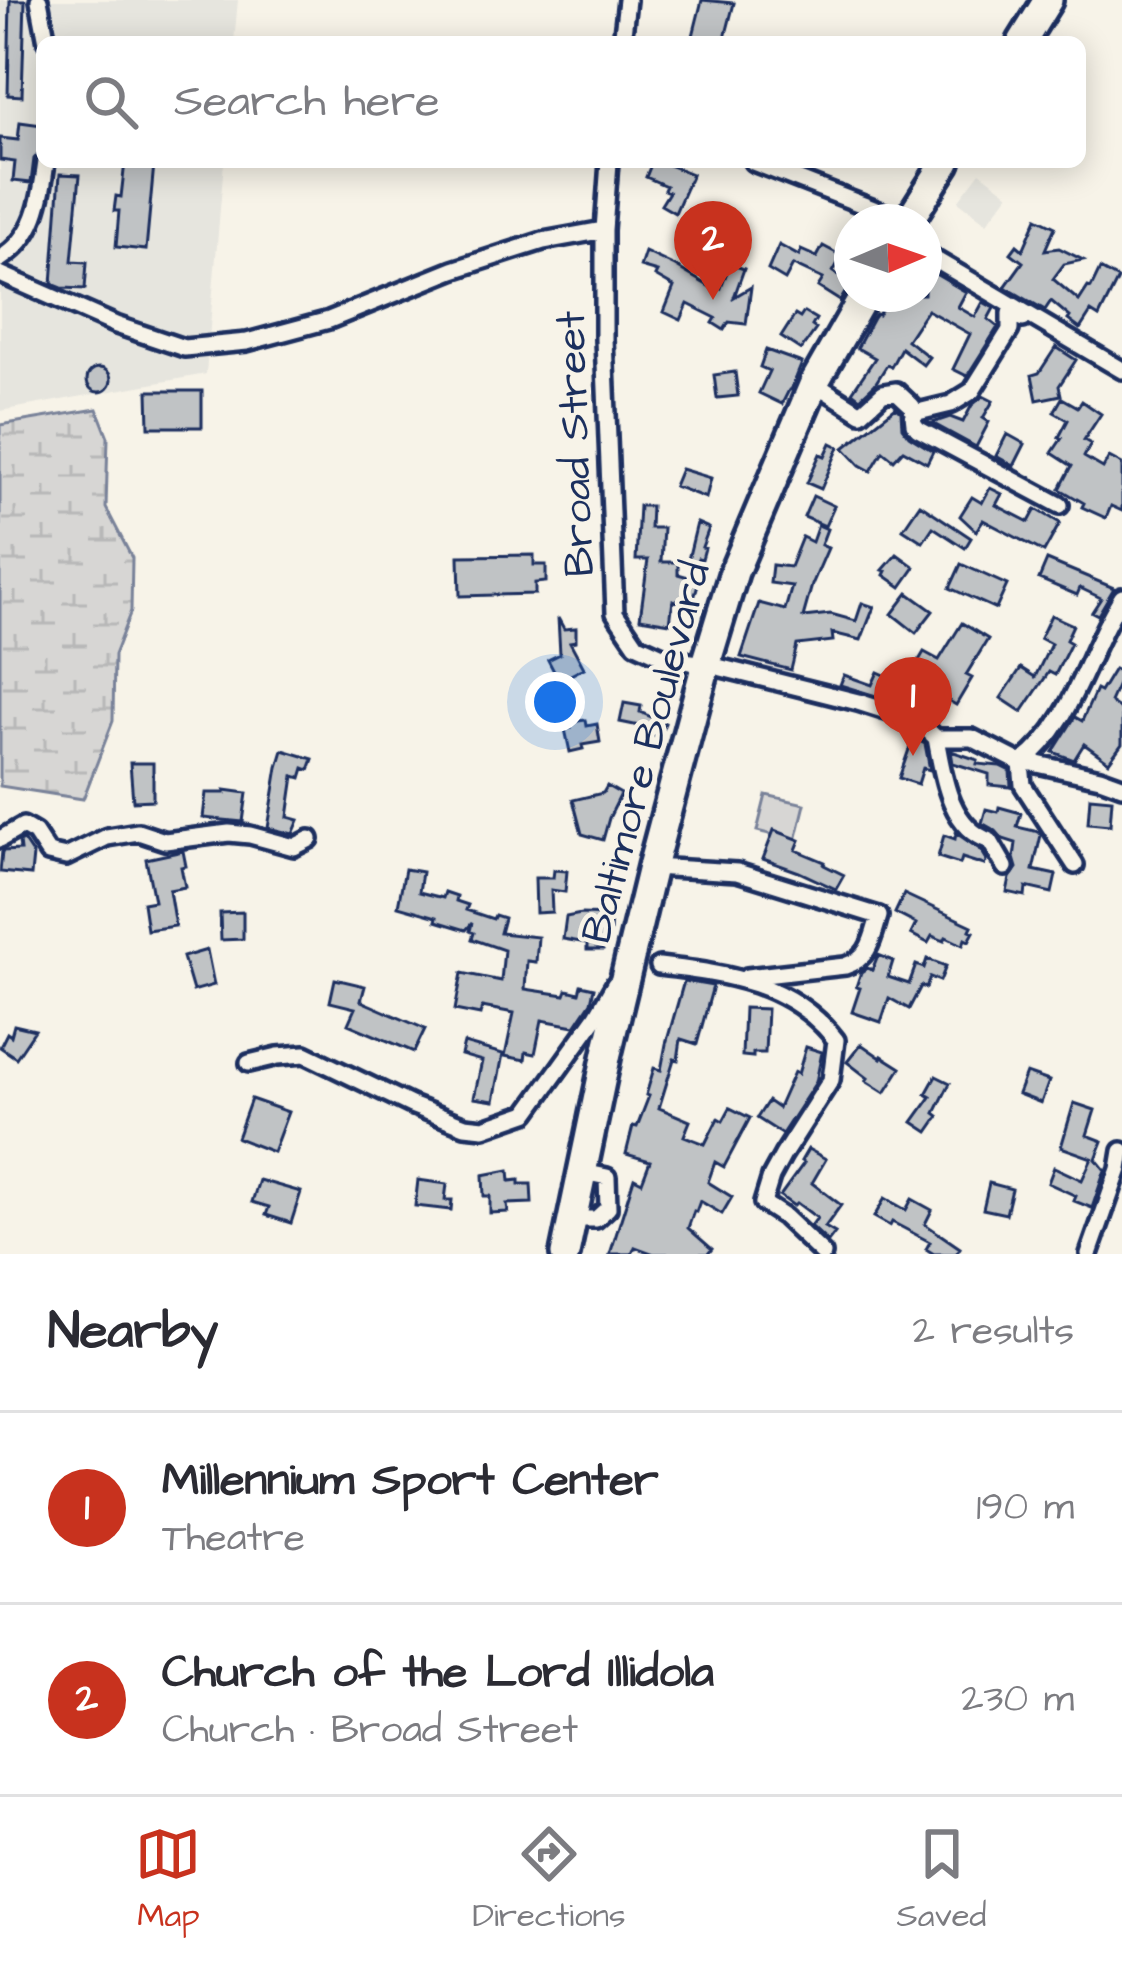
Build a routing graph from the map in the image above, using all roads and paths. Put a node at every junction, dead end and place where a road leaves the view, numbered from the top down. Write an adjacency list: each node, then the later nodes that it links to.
1 (39, 0): 4 (street)
2 (627, 0): 5 (street)
3 (1048, 0): 6 (highway)
4 (46, 36)
5 (623, 36)
6 (1026, 36)
7 (45, 168): 14 (street)
8 (609, 168): 13 (street, Broad Street)
9 (768, 168): 11 (street)
10 (942, 168): 12 (highway)
11 (861, 204)
12 (919, 204)
13 (604, 230): 16 (street); 24 (street, Broad Street)
14 (0, 259)
15 (942, 263): 18 (street)
16 (0, 274)
17 (855, 312): 20 (highway, Baltimore Boulevard)
18 (1058, 334): 19 (street); 21 (street)
19 (1122, 370)
20 (814, 382): 21 (street); 24 (highway, Baltimore Boulevard)
21 (914, 412): 22 (street)
22 (1060, 505)
23 (1122, 597): 26 (street)
24 (706, 664): 25 (street, Broad Street); 31 (highway, Baltimore Boulevard)
25 (936, 738): 26 (street, Broad Street); 32 (street)
26 (1021, 763): 27 (street, Broad Street); 30 (street)
27 (1122, 786)
28 (310, 838): 29 (street)
29 (0, 839)
30 (1075, 866)
31 (652, 867): 33 (highway, Baltimore Boulevard); 35 (street)
32 (1005, 867)
33 (631, 955): 36 (street); 38 (highway, Baltimore Boulevard)
34 (659, 966): 35 (street)
35 (738, 977): 39 (street)
36 (249, 1064)
37 (1122, 1150): 40 (street)
38 (566, 1254)
39 (823, 1254)
40 (1088, 1254)

